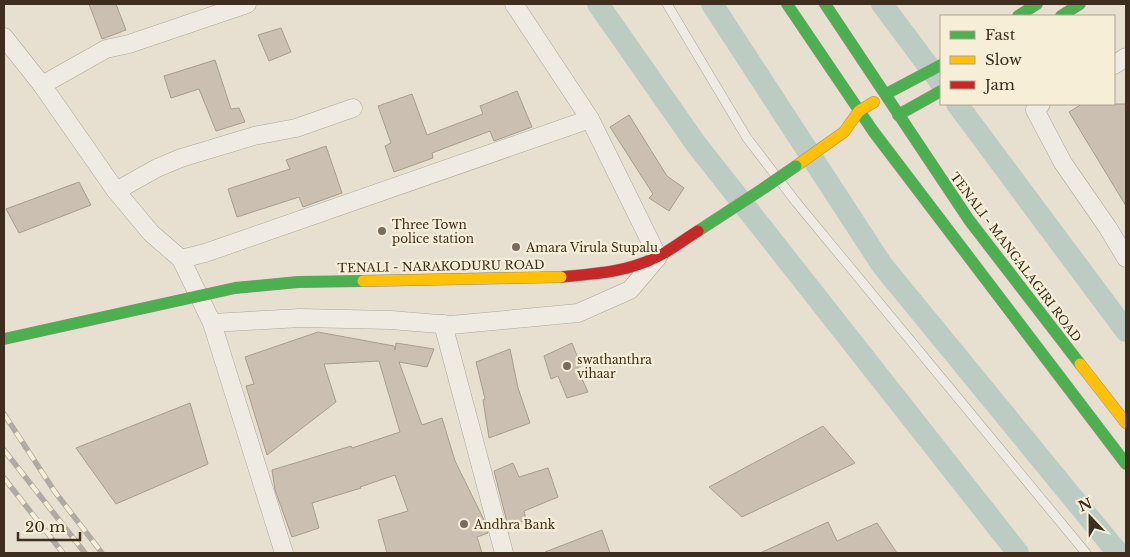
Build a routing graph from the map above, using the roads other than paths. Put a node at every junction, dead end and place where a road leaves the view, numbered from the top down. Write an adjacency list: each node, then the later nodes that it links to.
1 (247, 4): 14 (street)
2 (514, 4): 20 (street)
3 (667, 4): 35 (lane)
4 (787, 4): 19 (main road, TENALI - MANGALAGIRI ROAD)
5 (825, 4): 16 (main road, TENALI - MANGALAGIRI ROAD)
6 (1037, 4): 8 (main road)
7 (1080, 4): 9 (main road)
8 (1020, 15)
9 (1063, 15)
10 (4, 37): 14 (street)
11 (1126, 57): 12 (street)
12 (1115, 64)
13 (940, 66): 16 (main road)
14 (42, 85): 22 (street)
15 (940, 92): 21 (main road)
16 (886, 94): 19 (main road); 21 (main road, TENALI - MANGALAGIRI ROAD)
17 (1040, 105): 24 (street)
18 (353, 108): 22 (street)
19 (859, 111): 21 (main road, TENALI - MANGALAGIRI ROAD); 21 (main road)
20 (590, 119): 23 (street); 25 (street)
21 (872, 127): 23 (main road, TENALI - NARAKODURU ROAD, bridge); 26 (main road, TENALI - MANGALAGIRI ROAD); 27 (main road)
22 (116, 191): 25 (street)
23 (658, 257): 29 (street); 30 (main road, TENALI - NARAKODURU ROAD, bridge)
24 (1126, 258)
25 (181, 259): 28 (street)
26 (1005, 268): 27 (main road); 31 (main road, TENALI - MANGALAGIRI ROAD)
27 (987, 282): 32 (main road)
28 (212, 323): 29 (street); 33 (street)
29 (442, 324): 34 (street)
30 (4, 339)
31 (1126, 422)
32 (1126, 464)
33 (284, 553)
34 (504, 553)
35 (1086, 553)

